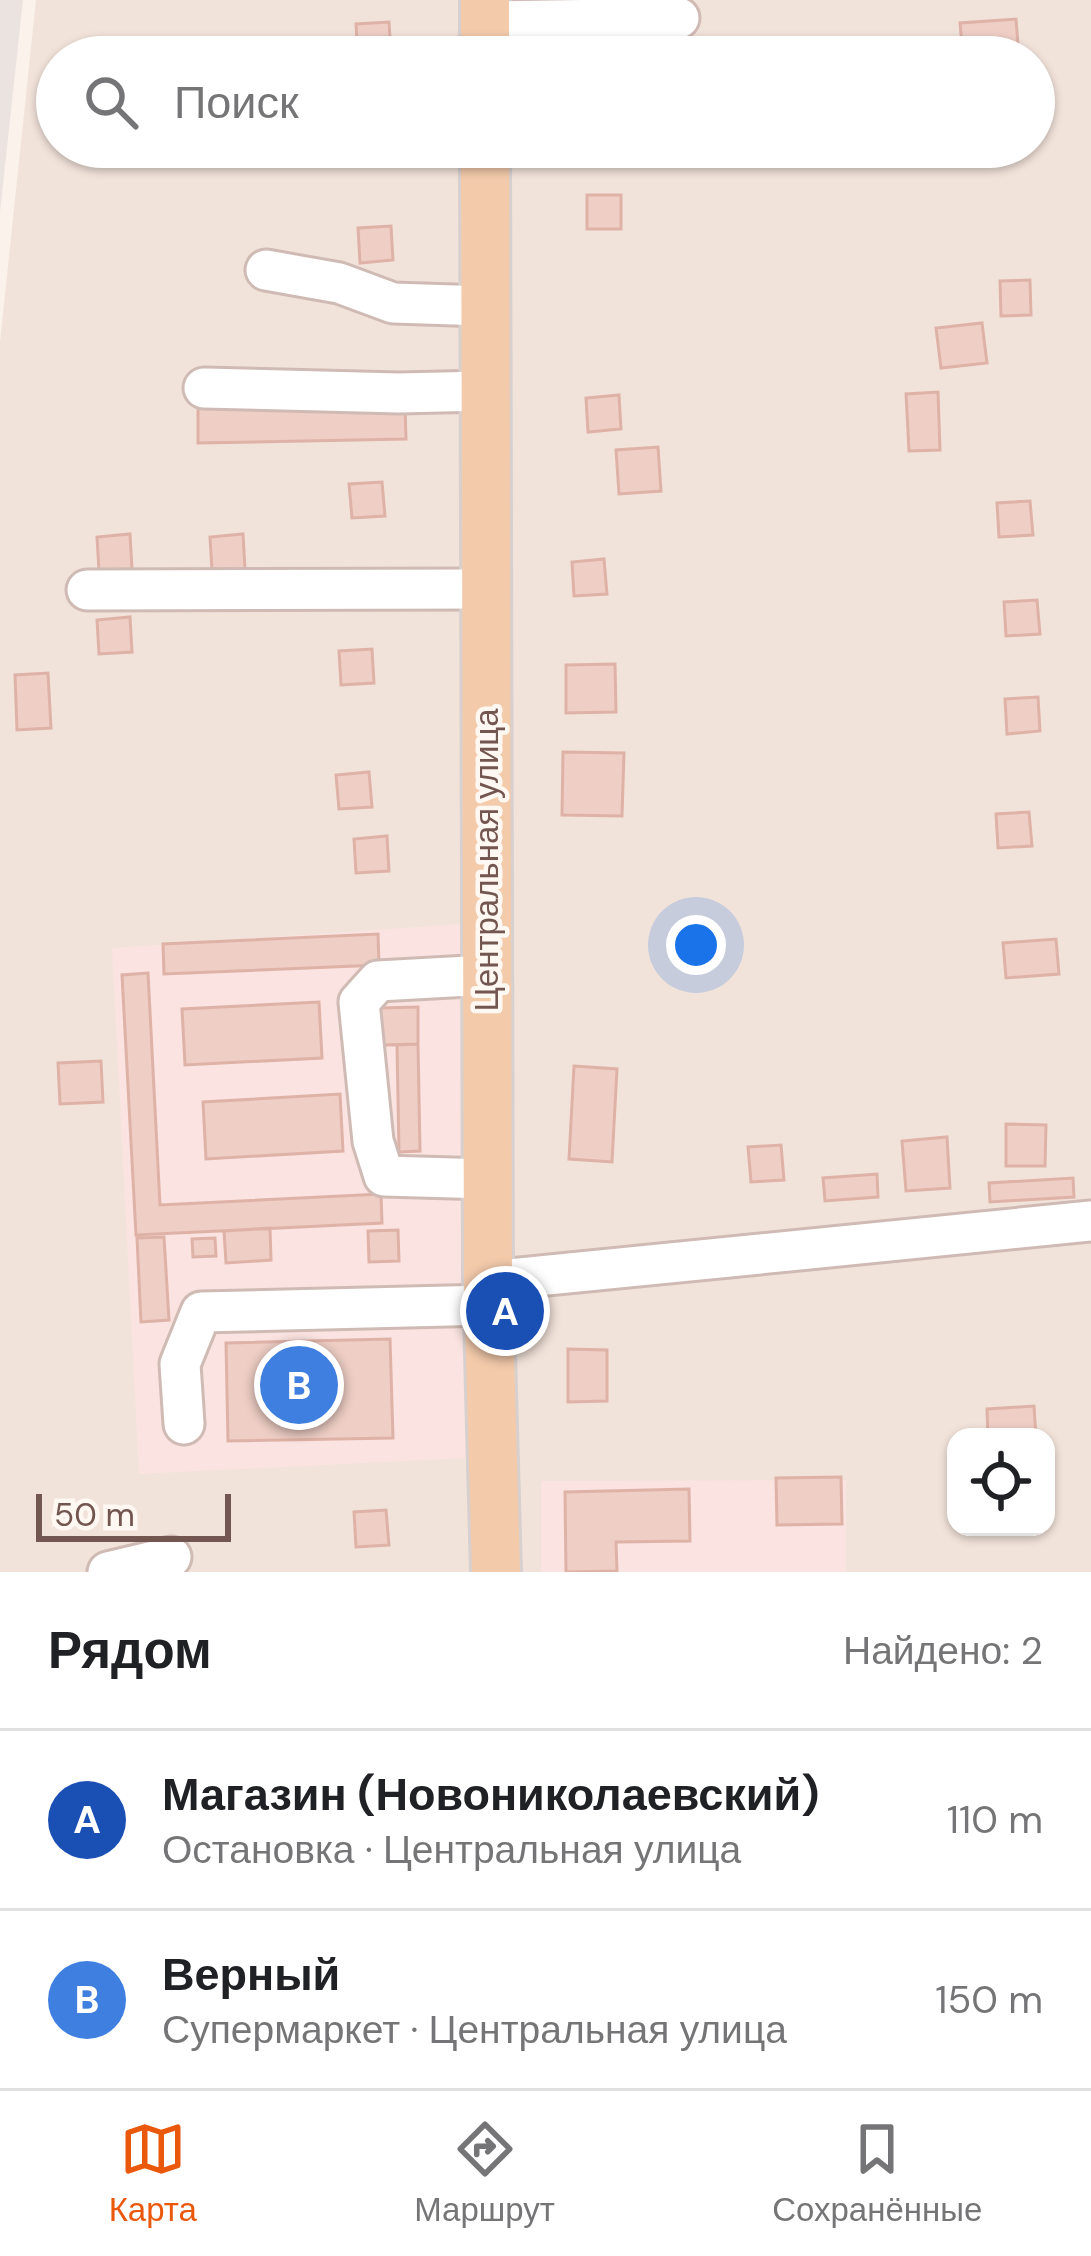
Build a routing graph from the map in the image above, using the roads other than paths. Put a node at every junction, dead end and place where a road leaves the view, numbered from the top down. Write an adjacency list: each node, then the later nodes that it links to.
1 (679, 18): 2 (street)
2 (485, 26)
3 (485, 168): 5 (main road, Центральная улица)
4 (266, 270): 5 (street)
5 (485, 306): 7 (main road, Центральная улица)
6 (204, 388): 7 (street)
7 (485, 392): 8 (main road, Центральная улица)
8 (485, 589): 9 (street); 10 (main road, Центральная улица)
9 (87, 590)
10 (487, 975): 11 (main road, Центральная улица); 11 (street)
11 (488, 1178): 13 (main road, Центральная улица)
12 (1091, 1221): 13 (street)
13 (489, 1293): 14 (street); 17 (main road, Центральная улица)
14 (184, 1424)
15 (171, 1557): 16 (street)
16 (109, 1572)
17 (496, 1572)

